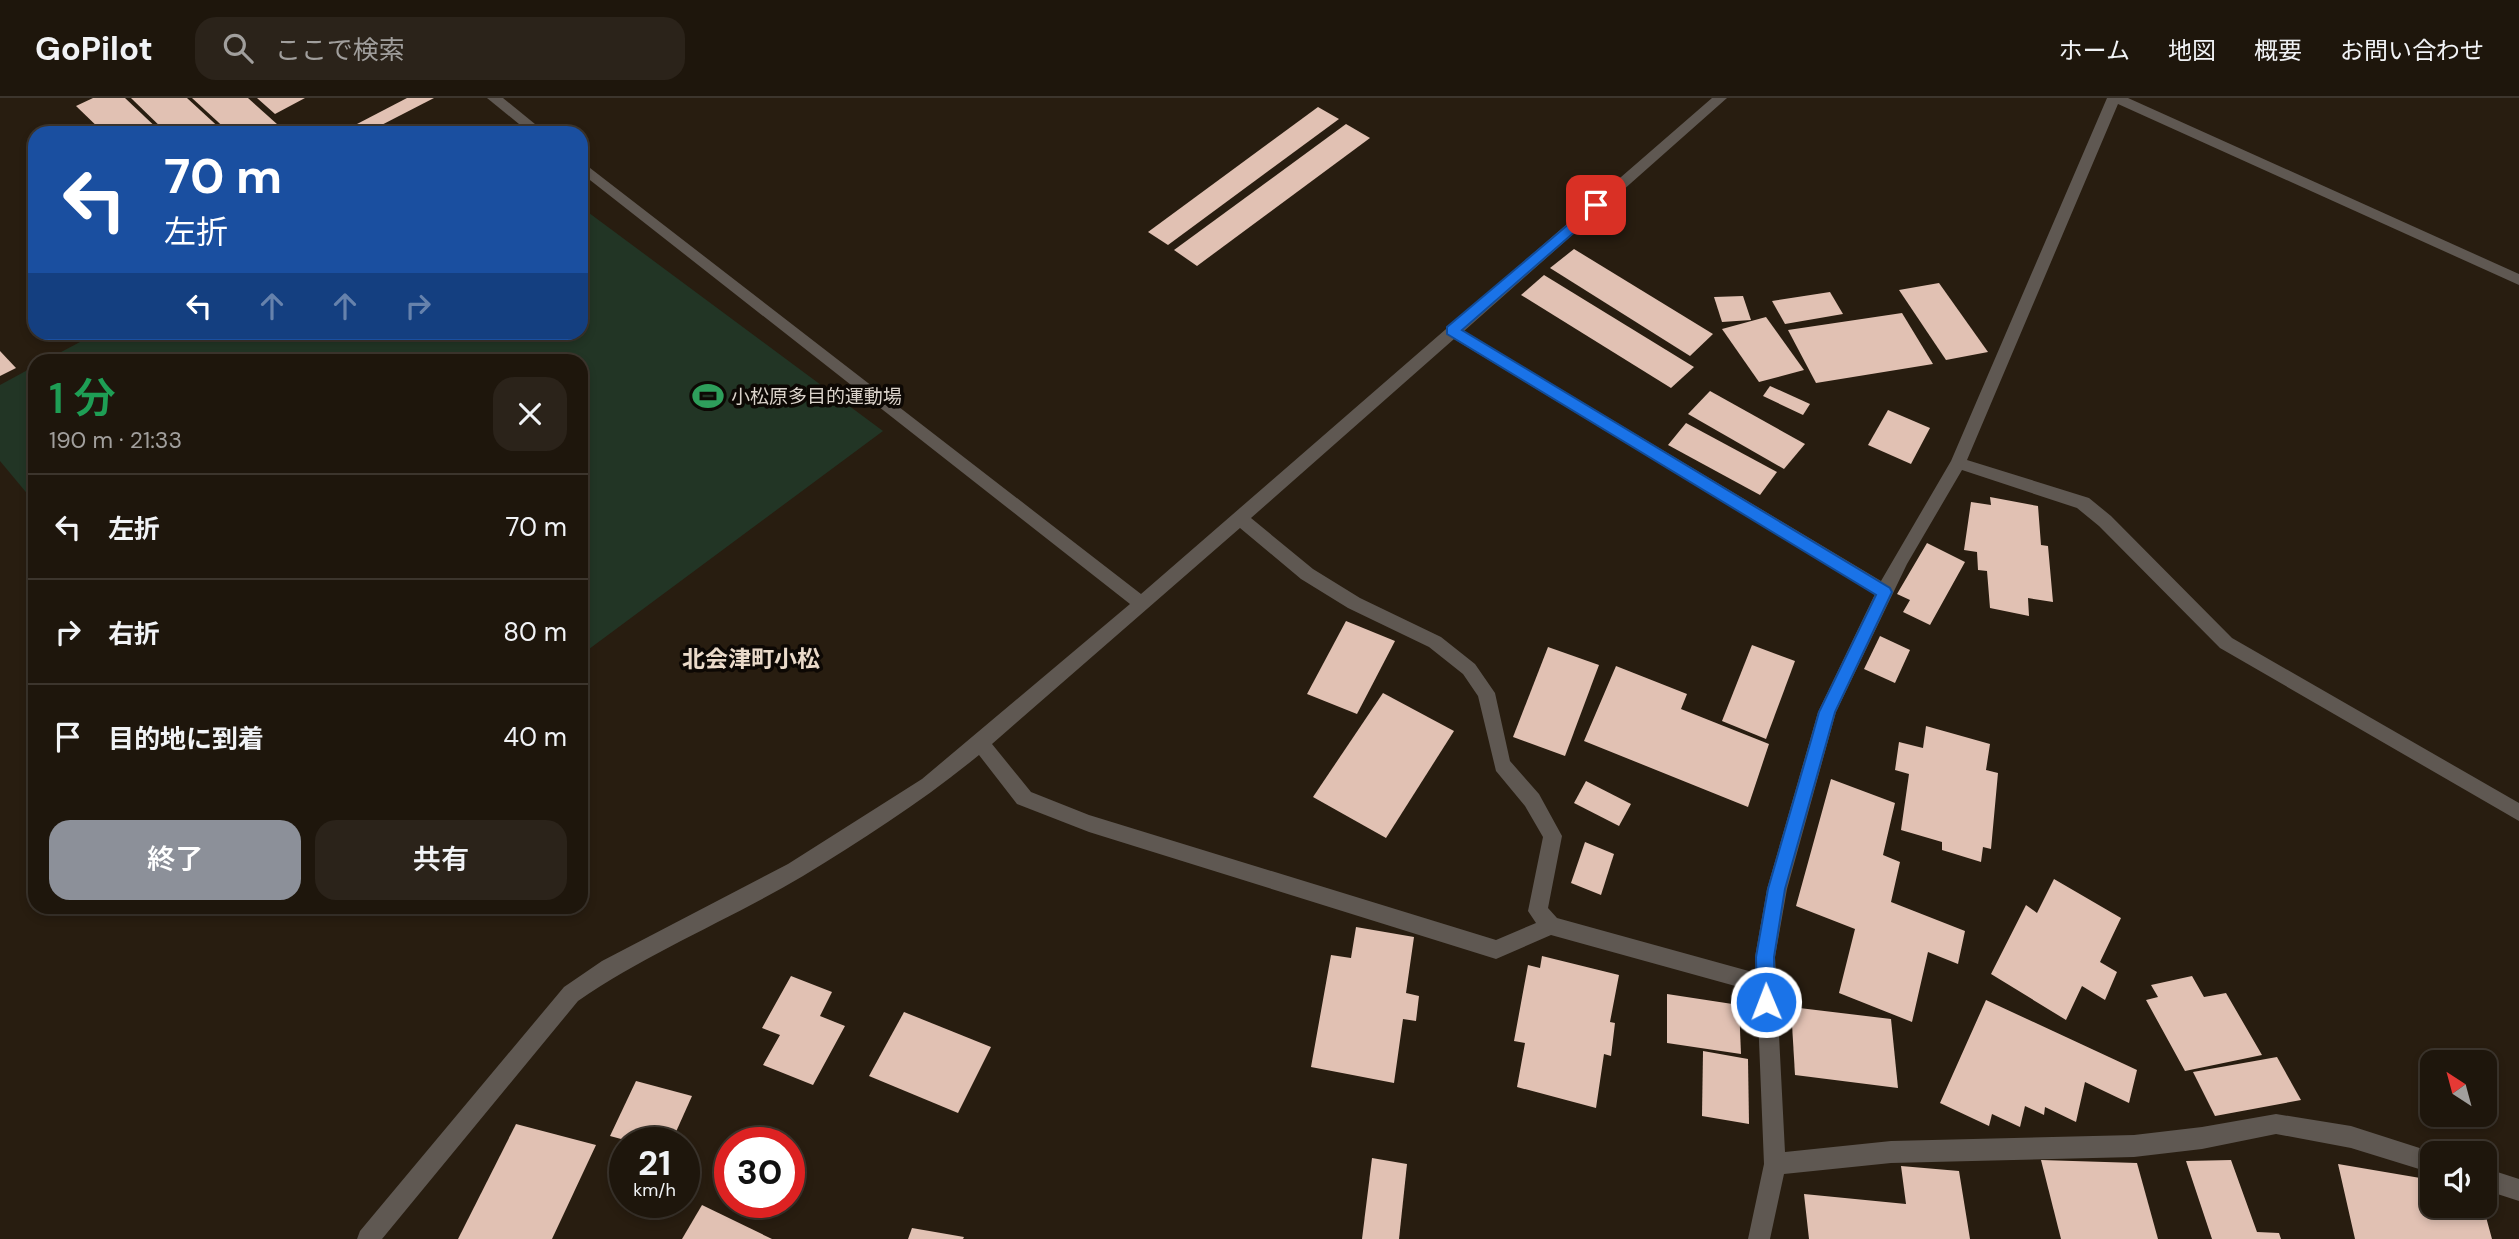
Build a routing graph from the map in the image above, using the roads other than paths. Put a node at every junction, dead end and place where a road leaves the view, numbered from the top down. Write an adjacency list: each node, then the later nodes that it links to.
1 (494, 98): 4 (street)
2 (1720, 98): 7 (street)
3 (2115, 98): 6 (street); 8 (street)
4 (530, 126)
5 (588, 171): 11 (street)
6 (2519, 280)
7 (1452, 331): 9 (street); 10 (street)
8 (1958, 463): 10 (street); 13 (street)
9 (1240, 518): 11 (street); 14 (street)
10 (1885, 592): 15 (street)
11 (1142, 604): 12 (street)
12 (981, 743): 14 (street); 20 (street)
13 (2519, 813)
14 (1551, 926): 15 (street)
15 (1766, 985): 17 (street)
16 (2420, 1159): 17 (street)
17 (1775, 1164): 21 (street)
18 (2497, 1183): 19 (street)
19 (2519, 1190)
20 (368, 1239)
21 (1759, 1239)

